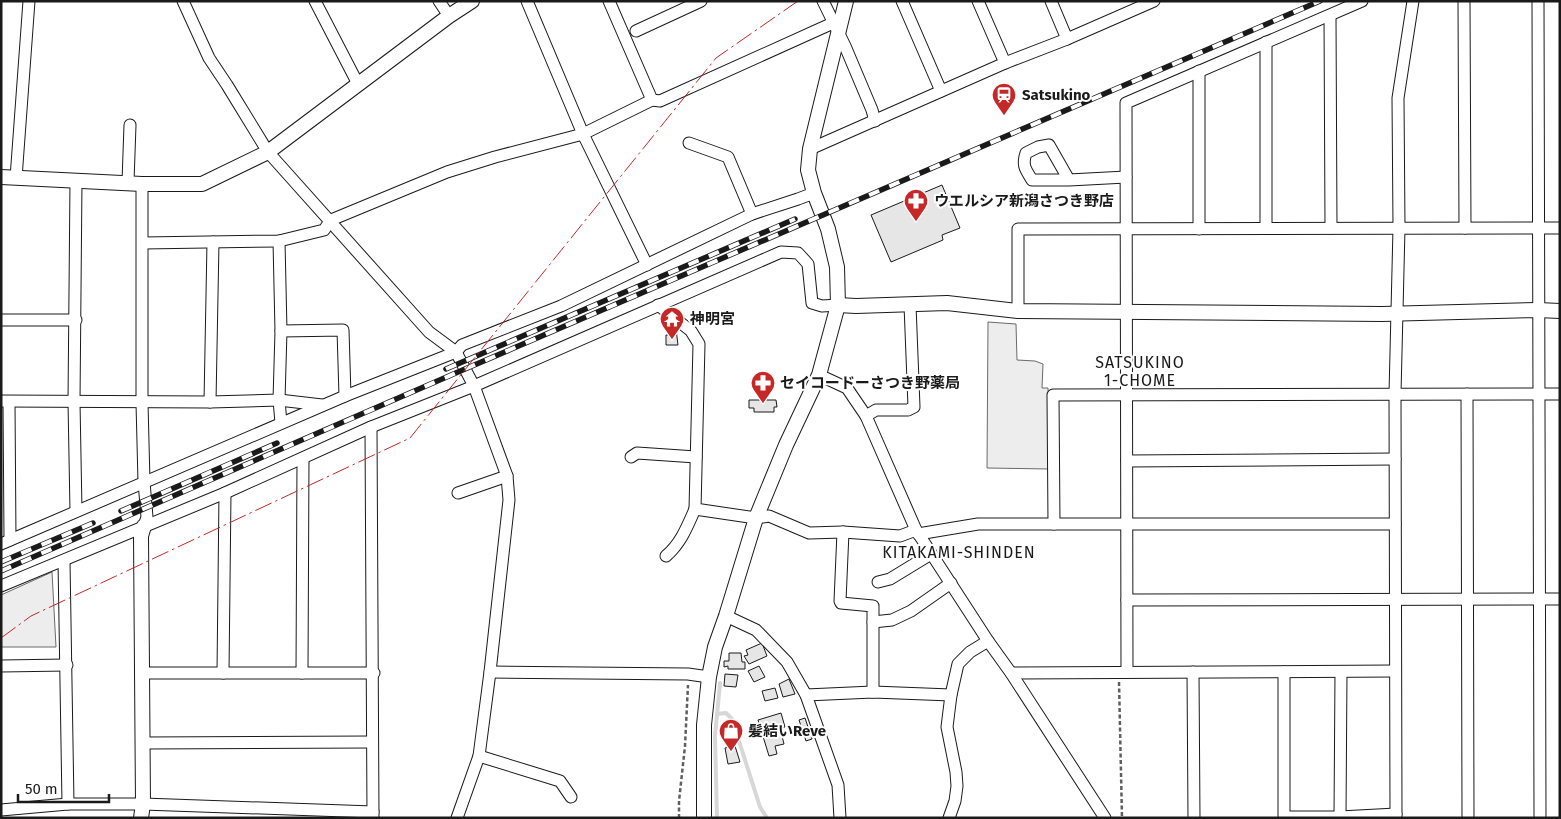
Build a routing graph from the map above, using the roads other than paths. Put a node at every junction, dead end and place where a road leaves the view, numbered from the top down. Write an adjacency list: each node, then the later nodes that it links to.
1 (29, 1): 39 (street)
2 (183, 1): 36 (street)
3 (315, 1): 28 (street)
4 (439, 1): 20 (street)
5 (472, 1): 20 (street)
6 (527, 1): 33 (street)
7 (609, 1): 30 (street)
8 (701, 1): 23 (street)
9 (822, 1): 22 (street)
10 (846, 1): 22 (street)
11 (902, 1): 29 (street)
12 (978, 1): 26 (street)
13 (1051, 1): 24 (street)
14 (1154, 1): 19 (street)
15 (1362, 1): 21 (street)
16 (1413, 1): 49 (street)
17 (1464, 1): 50 (street)
18 (1538, 1): 51 (street)
19 (1130, 6): 24 (street)
20 (448, 16): 28 (street)
21 (1330, 16): 25 (street); 48 (street)
22 (835, 28): 30 (street); 31 (street); 35 (street)
23 (636, 31)
24 (1067, 40): 26 (street)
25 (1266, 42): 27 (street); 47 (street)
26 (1004, 64): 29 (street)
27 (1199, 71): 38 (street); 54 (street)
28 (358, 84): 36 (street)
29 (941, 91): 31 (street)
30 (652, 100): 33 (street)
31 (875, 121): 35 (street)
32 (130, 126): 42 (street)
33 (583, 134): 46 (street); 58 (street)
34 (688, 143): 45 (street)
35 (810, 149): 44 (street)
36 (268, 152): 43 (street); 46 (street)
37 (1, 177): 39 (street)
38 (1126, 177): 40 (street); 53 (street)
39 (16, 178): 41 (street)
40 (1069, 180)
41 (76, 181): 42 (street); 68 (street)
42 (128, 182): 43 (street)
43 (142, 184): 57 (street)
44 (814, 193): 45 (street); 60 (street)
45 (752, 214): 58 (street)
46 (331, 220): 55 (street); 70 (street)
47 (1266, 228): 48 (street); 54 (street)
48 (1331, 228): 49 (street)
49 (1399, 228): 50 (street); 66 (street)
50 (1465, 228): 51 (street)
51 (1538, 228): 52 (street); 62 (street)
52 (1560, 228)
53 (1126, 229): 54 (street); 64 (street); 65 (street)
54 (1200, 229)
55 (279, 241): 56 (street); 69 (street)
56 (212, 242): 57 (street); 82 (street)
57 (143, 243): 83 (street)
58 (647, 265): 70 (street)
59 (658, 305): 60 (street); 72 (street); 89 (street)
60 (838, 305): 61 (street); 71 (street)
61 (910, 305): 64 (street); 85 (street)
62 (1538, 310): 63 (street); 66 (street); 75 (street)
63 (1560, 310)
64 (1018, 311): 65 (street)
65 (1126, 312): 66 (street); 77 (street)
66 (1397, 314): 73 (street)
67 (1, 320): 68 (street)
68 (76, 320): 81 (street)
69 (281, 331): 78 (street); 79 (street)
70 (456, 352): 72 (street); 78 (street)
71 (818, 375): 85 (street); 99 (street)
72 (474, 386): 87 (street); 93 (street)
73 (1395, 394): 74 (street); 77 (street); 91 (street)
74 (1467, 394): 75 (street); 113 (street)
75 (1539, 394): 76 (street); 114 (street)
76 (1560, 394)
77 (1126, 395): 92 (street); 100 (street)
78 (345, 396): 84 (street)
79 (279, 400): 82 (street); 84 (street); 86 (street)
80 (5, 401): 81 (street); 106 (street)
81 (74, 402): 83 (street); 98 (street)
82 (210, 402): 83 (street)
83 (142, 403): 94 (street)
84 (324, 405): 86 (street)
85 (866, 416): 105 (street)
86 (281, 423): 94 (street)
87 (371, 427): 90 (street); 132 (street)
88 (632, 457): 89 (street)
89 (696, 457): 97 (street)
90 (303, 458): 95 (street); 131 (street)
91 (1394, 459): 92 (street); 102 (street)
92 (1126, 461): 101 (street)
93 (507, 476): 96 (street); 124 (street)
94 (144, 482): 98 (street); 103 (street)
95 (225, 493): 103 (street); 130 (street)
96 (458, 493)
97 (695, 509): 99 (street); 108 (street)
98 (76, 511): 106 (street)
99 (756, 518): 104 (street); 118 (street)
100 (1054, 524): 101 (street); 105 (street)
101 (1127, 524): 102 (street); 116 (street)
102 (1395, 524): 117 (street)
103 (144, 526): 109 (street); 129 (street)
104 (843, 532): 105 (street); 119 (street)
105 (917, 532): 107 (street)
106 (6, 542)
107 (931, 554): 110 (street); 111 (street)
108 (666, 556)
109 (64, 561): 112 (street); 121 (street)
110 (878, 582)
111 (951, 583): 119 (street); 120 (street)
112 (1, 586)
113 (1467, 599): 114 (street); 117 (street); 155 (street)
114 (1539, 599): 115 (street); 156 (street)
115 (1560, 599)
116 (1127, 600): 117 (street); 125 (street)
117 (1395, 600): 123 (street)
118 (726, 616): 134 (street); 136 (street)
119 (873, 622): 135 (street)
120 (988, 641): 133 (street); 137 (street)
121 (66, 665): 122 (street); 142 (street)
122 (1, 666)
123 (1394, 671): 128 (street); 147 (street)
124 (490, 672): 134 (street); 140 (street)
125 (1127, 672): 126 (street); 133 (street)
126 (1194, 672): 127 (street); 154 (street)
127 (1284, 672): 128 (street); 148 (street)
128 (1341, 672): 148 (street)
129 (143, 673): 130 (street); 139 (street)
130 (223, 673): 131 (street)
131 (302, 673): 132 (street)
132 (374, 673): 138 (street)
133 (1011, 673): 153 (street)
134 (709, 677): 150 (street)
135 (873, 692): 136 (street); 137 (street)
136 (806, 695): 151 (street)
137 (950, 695): 152 (street)
138 (372, 742): 139 (street); 146 (street)
139 (143, 743): 144 (street)
140 (479, 756): 141 (street); 149 (street)
141 (570, 797)
142 (68, 804): 143 (street); 144 (street)
143 (1, 810)
144 (142, 811): 145 (street)
145 (284, 813): 146 (street)
146 (373, 815)
147 (1396, 816): 148 (street)
148 (1340, 817)
149 (457, 818)
150 (704, 818)
151 (840, 818)
152 (949, 818)
153 (1105, 818)
154 (1194, 818)
155 (1468, 818)
156 (1540, 818)

